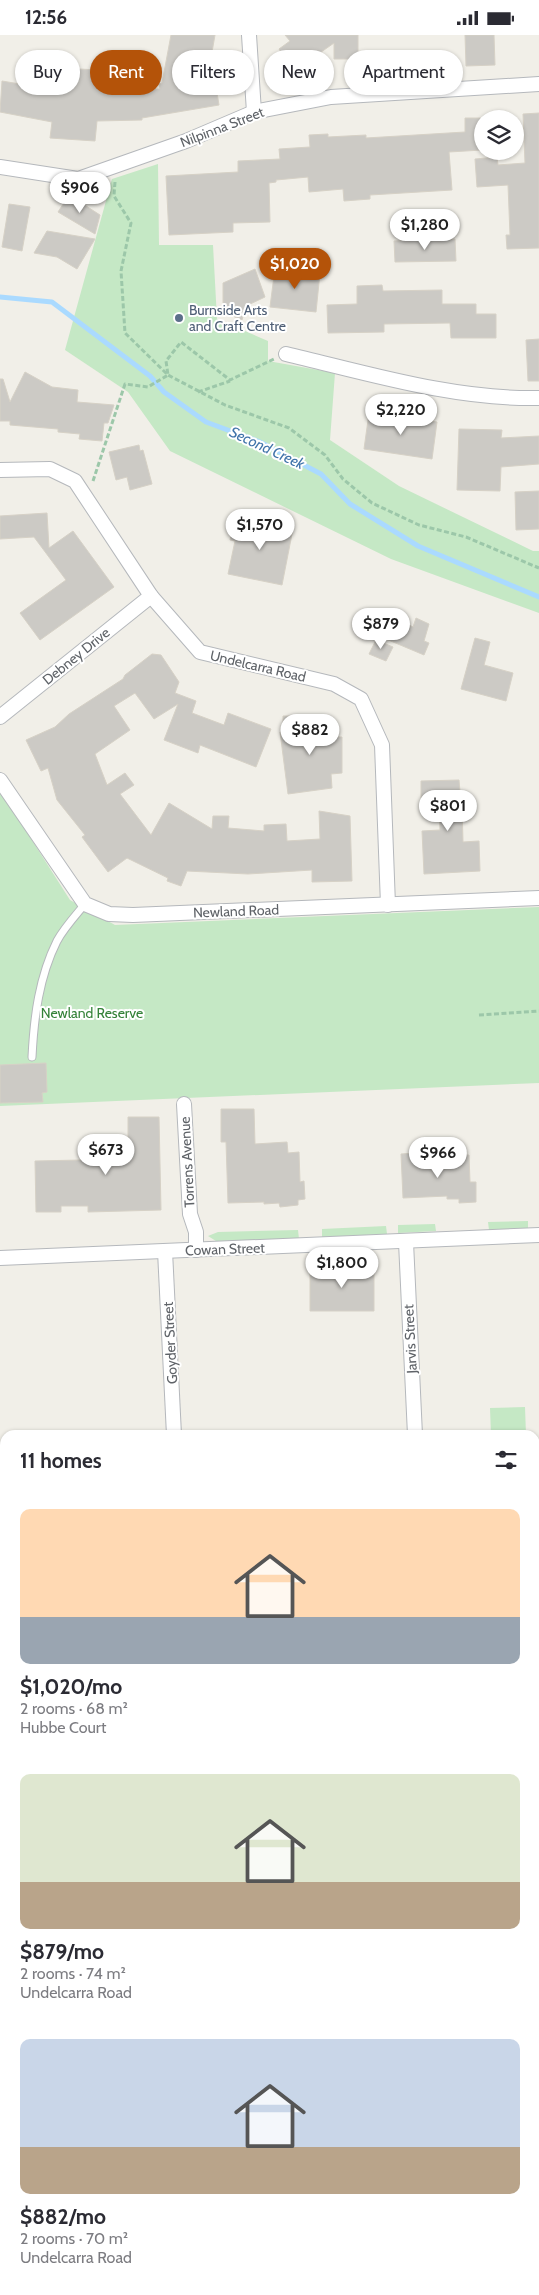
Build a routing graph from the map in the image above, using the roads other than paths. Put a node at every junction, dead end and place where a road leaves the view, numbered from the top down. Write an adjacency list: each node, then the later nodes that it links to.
1 (249, 35): 3 (street)
2 (539, 84): 3 (street, Nilpinna Street)
3 (254, 112): 4 (street, Nilpinna Street)
4 (0, 167)
5 (286, 354): 6 (street)
6 (539, 398)
7 (0, 470): 8 (street, Undelcarra Road)
8 (151, 596): 9 (street, Debney Drive); 13 (street, Undelcarra Road)
9 (0, 717)
10 (0, 780): 12 (street)
11 (539, 898): 13 (street, Newland Road)
12 (85, 903): 13 (street, Newland Road); 14 (lane)
13 (388, 905)
14 (32, 1057)
15 (184, 1104): 18 (street, Torrens Avenue)
16 (539, 1235): 17 (street, Cowan Street)
17 (406, 1242): 18 (street, Cowan Street); 22 (street, Jarvis Street)
18 (196, 1250): 19 (street, Cowan Street)
19 (165, 1251): 20 (street, Cowan Street); 21 (street, Goyder Street)
20 (0, 1259)
21 (174, 1430)
22 (415, 1430)

